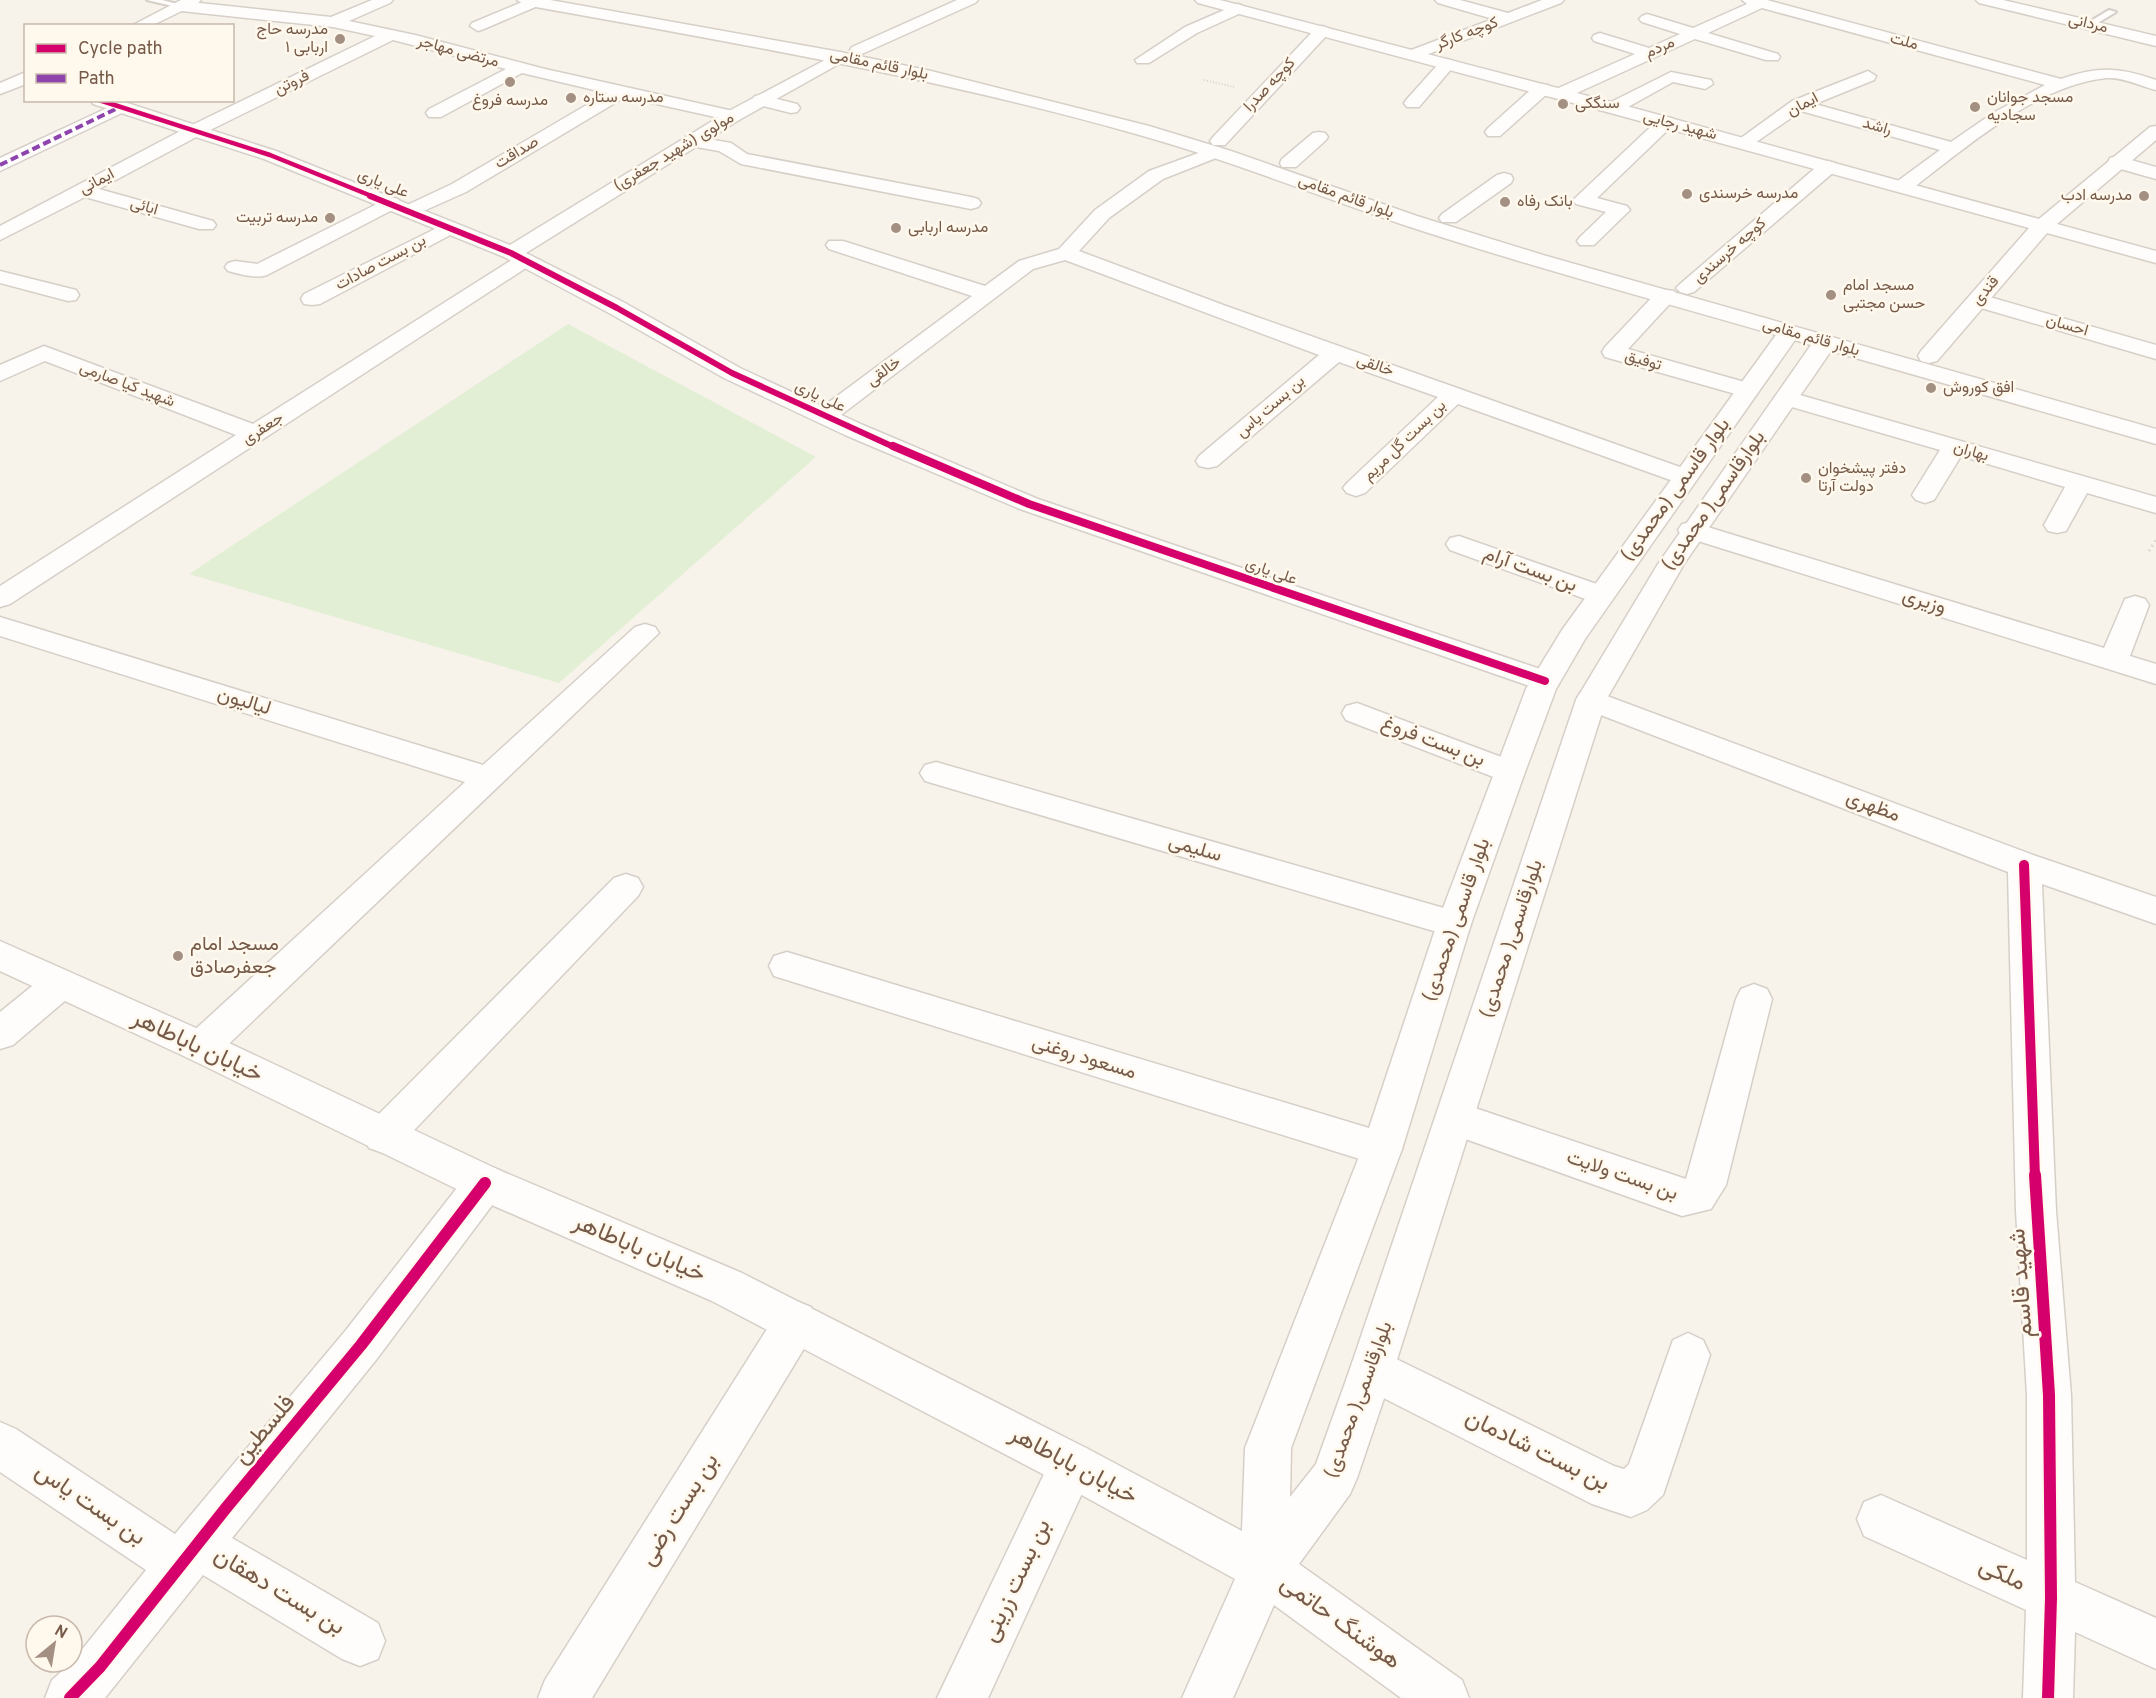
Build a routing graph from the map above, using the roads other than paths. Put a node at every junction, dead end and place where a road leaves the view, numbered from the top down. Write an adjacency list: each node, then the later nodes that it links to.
1 (151, 0): 10 (lane)
2 (385, 0): 16 (street)
3 (576, 0): 18 (street, بلوار قائم مقامی)
4 (1443, 0): 14 (street)
5 (1556, 0): 14 (street, کوچه کارگر)
6 (1984, 0): 12 (street, مردانی)
7 (530, 1): 18 (street, بلوار قائم مقامی); 20 (street)
8 (963, 1): 28 (street, مولوی (شهید جعفری))
9 (1756, 2): 22 (street, مردم); 27 (street, ملت)
10 (187, 3): 16 (street, مرتضی مهاجر); 17 (street)
11 (1221, 3): 21 (street, شهید رجایی); 32 (street)
12 (2014, 3): 19 (street, مردانی)
13 (2112, 12): 19 (lane)
14 (1509, 18): 30 (street, کوچه کارگر)
15 (1647, 19): 22 (street)
16 (333, 22): 24 (street, مرتضی مهاجر)
17 (142, 24)
18 (698, 25): 28 (street, بلوار قائم مقامی)
19 (2088, 25): 26 (street, مردانی)
20 (478, 26)
21 (1322, 31): 30 (street, شهید رجایی); 59 (street, کوچه صدرا)
22 (1694, 33): 29 (street, مردم); 31 (street)
23 (1942, 33): 27 (street)
24 (390, 35): 34 (street, مرتضی مهاجر); 53 (street, فروتن)
25 (1600, 38): 29 (street)
26 (2156, 41)
27 (1915, 45): 37 (street, ملت)
28 (849, 53): 44 (street, مولوی (شهید جعفری)); 59 (street, بلوار قائم مقامی)
29 (1649, 53): 43 (street, مردم)
30 (1412, 55): 33 (street, شهید رجایی)
31 (1772, 57)
32 (1143, 60)
33 (1447, 64): 41 (street, شهید رجایی); 45 (street)
34 (520, 68): 42 (street, مرتضی مهاجر); 50 (street)
35 (1868, 76): 47 (street, ایمان)
36 (24, 78): 40 (street)
37 (2058, 83): 39 (street); 60 (street)
38 (1705, 84): 49 (street)
39 (2156, 85)
40 (0, 89)
41 (1542, 89): 43 (street, شهید رجایی); 55 (street)
42 (623, 91): 51 (street, مرتضی مهاجر); 71 (street, صداقت)
43 (1560, 94): 49 (street, شهید رجایی)
44 (761, 100): 48 (street); 51 (street, مولوی (شهید جعفری))
45 (1413, 103)
46 (110, 104): 53 (street, علی یاری); 63 (street)
47 (1798, 105): 58 (street, ایمان); 60 (street, راشد)
48 (790, 108)
49 (1613, 108): 52 (street, شهید رجایی)
50 (435, 113)
51 (733, 116): 57 (street, مولوی (شهید جعفری))
52 (1666, 122): 58 (street, شهید رجایی); 77 (street)
53 (194, 131): 69 (street, ایمانی); 71 (street, علی یاری)
54 (2156, 131): 61 (street, قندی)
55 (1494, 132)
56 (1319, 136): 62 (street)
57 (692, 141): 70 (street); 81 (street, مولوی (شهید جعفری))
58 (1743, 143): 64 (street, شهید رجایی)
59 (1217, 146): 62 (street, بلوار قائم مقامی); 66 (street, بلوار قائم مقامی); 79 (street)
60 (1955, 149): 68 (street)
61 (2117, 162): 65 (street); 74 (street, قندی)
62 (1289, 163): 66 (street, بلوار قائم مقامی)
63 (0, 165)
64 (1828, 167): 68 (street, شهید رجایی); 84 (street, کوچه خرسندی)
65 (2156, 173)
66 (1316, 179): 72 (street, بلوار قائم مقامی); 87 (street, بلوار قائم مقامی)
67 (1504, 179): 72 (street)
68 (1902, 187): 74 (street, شهید رجایی)
69 (82, 190): 73 (street, ابائی); 76 (street, ایمانی)
70 (970, 203)
71 (400, 207): 75 (street, علی یاری); 82 (street, صداقت)
72 (1449, 218): 84 (street, بلوار قائم مقامی)
73 (206, 225)
74 (2042, 226): 80 (street, شهید رجایی); 89 (street, قندی)
75 (449, 228): 81 (street, علی یاری); 88 (street, بن بست صادات)
76 (0, 234)
77 (1587, 241)
78 (836, 245): 85 (street)
79 (1066, 253): 85 (street, خالقی); 92 (street, خالقی)
80 (2156, 256)
81 (518, 257): 100 (street, علی یاری); 102 (street, جعفری)
82 (235, 267)
83 (0, 277): 86 (street)
84 (1687, 288): 94 (street, بلوار قائم مقامی)
85 (988, 294): 100 (street, خالقی)
86 (68, 295)
87 (1666, 296): 90 (street, بلوار قائم مقامی); 98 (street, توفیق)
88 (312, 299)
89 (1979, 300): 93 (street, احسان); 94 (street, قندی)
90 (1790, 332): 91 (street, بلوار قائم مقامی); 95 (street, بلوار قاسمی (محمدی))
91 (1826, 342): 97 (street, بلوارقاسمی( محمدی)); 103 (street, بلوار قائم مقامی)
92 (1335, 352): 99 (street, خالقی); 105 (street, بن بست یاس)
93 (2156, 352)
94 (1929, 356): 101 (street, بلوار قائم مقامی)
95 (1769, 361): 97 (street, بهاران); 98 (street, بلوار قاسمی (محمدی))
96 (0, 374): 102 (street, شهید کیا صارمی)
97 (1795, 384): 104 (street, بهاران); 112 (street, بلوارقاسمی( محمدی))
98 (1747, 390): 106 (street, بلوار قاسمی (محمدی))
99 (1454, 394): 106 (street, خالقی); 108 (street, بن بست گل مریم)
100 (825, 416): 121 (street, علی یاری)
101 (2156, 421)
102 (256, 434): 115 (street, جعفری)
103 (2156, 437)
104 (1954, 447): 107 (street, بهاران); 109 (street)
105 (1208, 461)
106 (1685, 477): 114 (street, بلوار قاسمی (محمدی))
107 (2080, 483): 110 (street, بهاران); 111 (street)
108 (1356, 488)
109 (1925, 495)
110 (2156, 505)
111 (2056, 525)
112 (1691, 530): 119 (street, وزیری); 122 (street, بلوارقاسمی( محمدی))
113 (1459, 544): 114 (street, بن بست آرام)
114 (1601, 595): 121 (street, بلوار قاسمی (محمدی))
115 (1, 597)
116 (2135, 605): 119 (street)
117 (0, 626): 126 (street, لیالیون)
118 (645, 633): 126 (street)
119 (2114, 661): 120 (street, وزیری)
120 (2156, 674)
121 (1545, 681): 122 (street, علی یاری); 124 (street, بلوار قاسمی (محمدی))
122 (1591, 700): 127 (street, مظهری); 137 (street, بلوارقاسمی( محمدی))
123 (1357, 713): 124 (street, بن بست فروغ)
124 (1509, 772): 130 (street, بلوار قاسمی (محمدی))
125 (936, 773): 130 (street, سلیمی)
126 (488, 778): 136 (street)
127 (2024, 865): 129 (street, مظهری); 149 (street, شهید قاسم)
128 (626, 887): 138 (street)
129 (2156, 911)
130 (1454, 924): 139 (street, بلوار قاسمی (محمدی))
131 (0, 955): 133 (street, خیابان باباطاهر)
132 (787, 966): 139 (street, مسعود روغنی)
133 (60, 984): 135 (street); 136 (street, خیابان باباطاهر)
134 (1754, 999): 137 (street, بن بست ولایت)
135 (0, 1034)
136 (201, 1047): 138 (street, خیابان باباطاهر)
137 (1454, 1118): 143 (street, بلوارقاسمی( محمدی))
138 (383, 1136): 140 (street, خیابان باباطاهر)
139 (1382, 1149): 148 (street, بلوار قاسمی (محمدی))
140 (485, 1183): 141 (street, خیابان باباطاهر); 147 (street, فلسطین)
141 (796, 1322): 145 (street, خیابان باباطاهر); 153 (street, بن بست رضی)
142 (1688, 1355): 143 (street, بن بست شادمان)
143 (1372, 1369): 148 (street, بلوارقاسمی( محمدی))
144 (0, 1445): 147 (street, بن بست یاس)
145 (1072, 1465): 148 (street, خیابان باباطاهر); 154 (street, بن بست زرینی)
146 (1881, 1519): 149 (street, ملکی)
147 (189, 1555): 150 (street, بن بست دهقان); 152 (street, فلسطین)
148 (1265, 1569): 155 (street); 156 (street, هوشنگ حاتمی)
149 (2051, 1598): 151 (street, ملکی); 157 (street, شهید قاسم)
150 (360, 1641)
151 (2156, 1644)
152 (70, 1698)
153 (563, 1698)
154 (962, 1698)
155 (1207, 1698)
156 (1444, 1698)
157 (2048, 1698)

